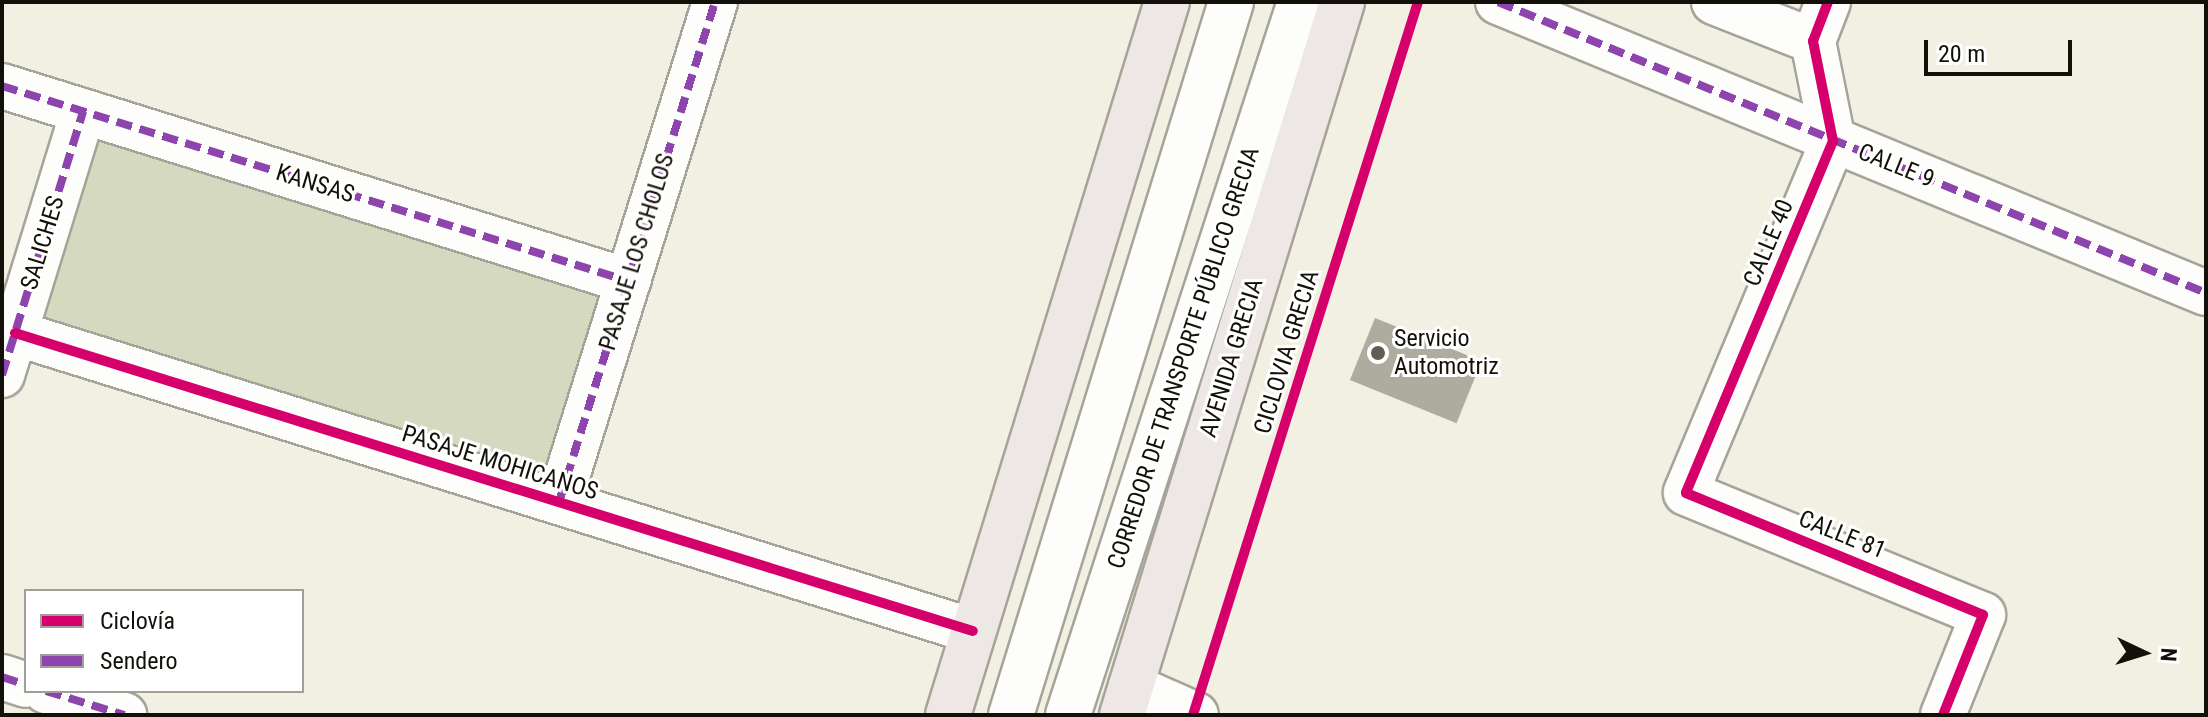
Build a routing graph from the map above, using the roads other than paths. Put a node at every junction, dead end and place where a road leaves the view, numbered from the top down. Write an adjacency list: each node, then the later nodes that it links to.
1 (715, 2): 12 (street, PASAJE LOS CHOLOS)
2 (1167, 2): 18 (main road)
3 (1231, 2): 25 (street)
4 (1300, 2): 26 (street, CORREDOR DE TRANSPORTE PÚBLICO GRECIA)
5 (1342, 2): 22 (main road, AVENIDA GRECIA)
6 (1498, 2): 11 (street, CALLE 9)
7 (1714, 2): 8 (street)
8 (1821, 22): 11 (street)
9 (2, 86): 10 (street, KANSAS)
10 (83, 111): 12 (street, KANSAS); 14 (street, SALICHES)
11 (1833, 141): 13 (street, CALLE 9); 16 (street, CALLE 40)
12 (628, 281): 17 (street, PASAJE LOS CHOLOS)
13 (2206, 293)
14 (15, 333): 15 (street, SALICHES); 17 (street, PASAJE MOHICANOS)
15 (2, 375)
16 (1686, 493): 28 (street, CALLE 81)
17 (559, 502): 18 (street, PASAJE MOHICANOS)
18 (973, 631): 24 (main road)
19 (2, 677): 20 (street)
20 (24, 684)
21 (52, 693): 23 (street)
22 (1140, 703): 27 (street)
23 (124, 715)
24 (948, 715)
25 (1011, 715)
26 (1068, 715)
27 (1196, 715)
28 (1943, 715)

